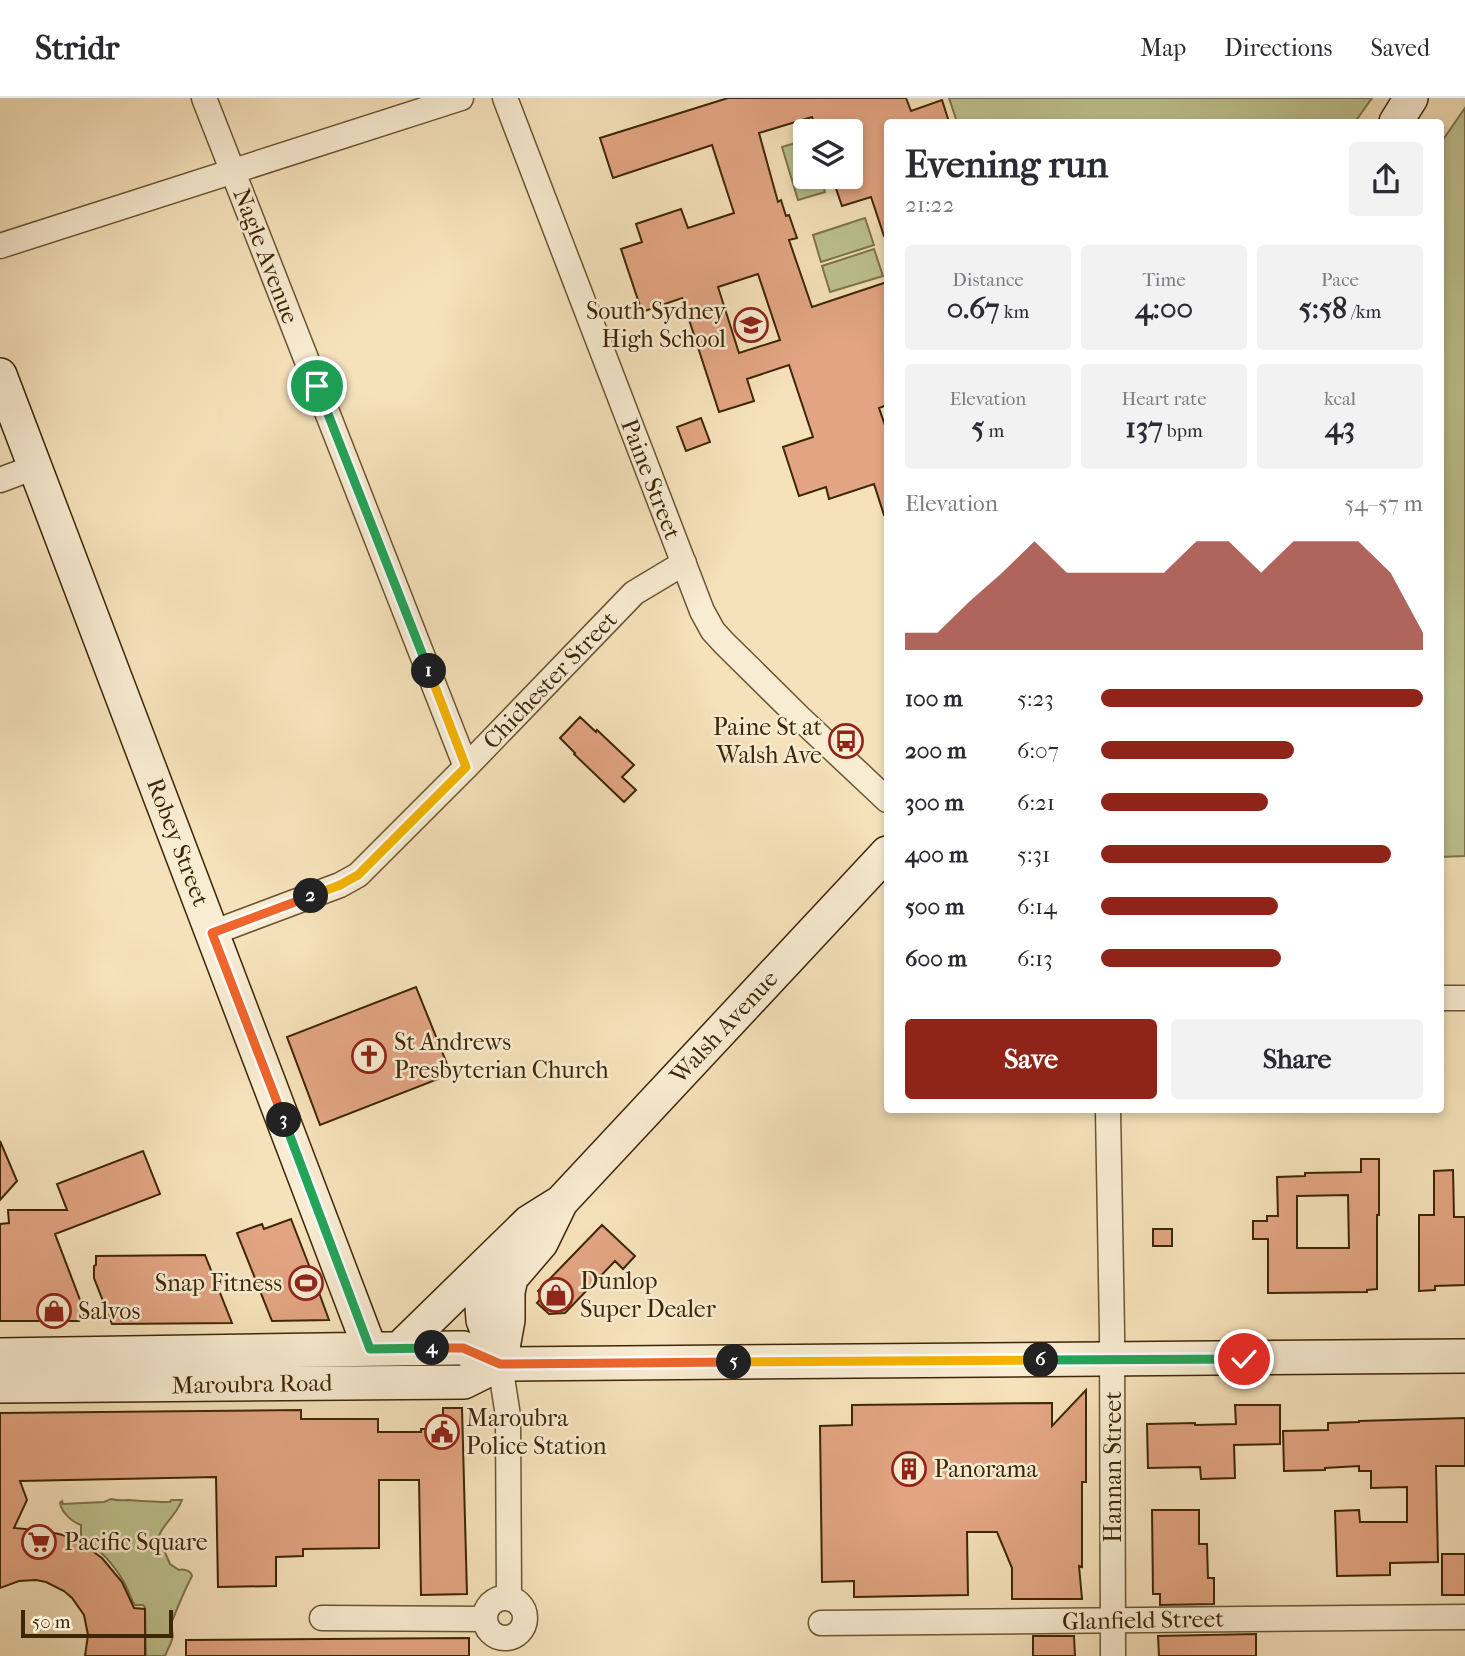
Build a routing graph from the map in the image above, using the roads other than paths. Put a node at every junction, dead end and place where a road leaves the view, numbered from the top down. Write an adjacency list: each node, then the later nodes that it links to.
1 (204, 98): 6 (street, Nagle Avenue)
2 (461, 98): 6 (street)
3 (505, 98): 11 (street, Paine Street)
4 (1412, 98): 5 (main road)
5 (1398, 119)
6 (233, 172): 7 (street); 12 (street, Nagle Avenue)
7 (0, 246)
8 (0, 375): 9 (main road, Robey Street)
9 (35, 467): 10 (street); 15 (main road, Robey Street)
10 (0, 480)
11 (684, 564): 12 (street, Chichester Street); 13 (street, Paine Street)
12 (466, 767): 15 (street, Chichester Street)
13 (884, 797)
14 (884, 856): 19 (main road, Walsh Avenue)
15 (212, 933): 21 (main road, Robey Street)
16 (1444, 998): 17 (street)
17 (1465, 998)
18 (1108, 1113): 24 (street, Hannan Street)
19 (561, 1202): 20 (main road, Walsh Avenue); 25 (main road, Walsh Avenue)
20 (485, 1266): 21 (main road, Walsh Avenue); 25 (main road)
21 (385, 1349): 22 (main road, Maroubra Road); 25 (main road, Maroubra Road)
22 (0, 1355)
23 (1465, 1356): 24 (main road, Maroubra Road)
24 (1112, 1359): 25 (main road, Maroubra Road); 31 (street, Hannan Street)
25 (500, 1364): 26 (main road, Maroubra Road); 27 (street)
26 (0, 1386)
27 (509, 1598): 30 (street); 33 (street)
28 (1465, 1617): 31 (street, Glanfield Street)
29 (322, 1618): 30 (street)
30 (485, 1619): 33 (street)
31 (1113, 1621): 32 (street, Glanfield Street); 34 (street, Hannan Street)
32 (821, 1623)
33 (503, 1647)
34 (1113, 1656)

